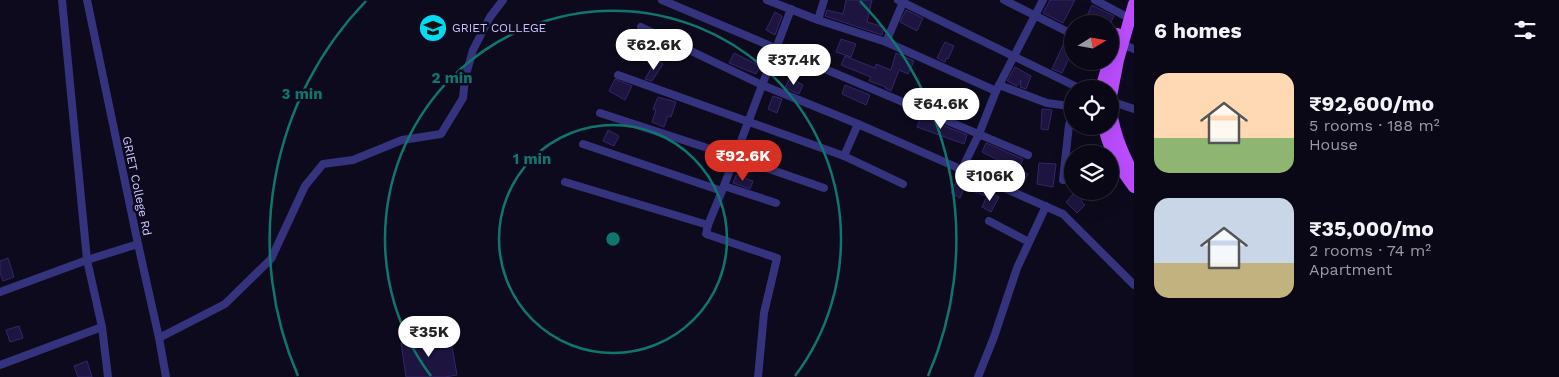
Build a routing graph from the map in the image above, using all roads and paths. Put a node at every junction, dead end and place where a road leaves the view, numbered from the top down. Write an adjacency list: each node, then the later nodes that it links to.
1 (62, 0): 56 (street)
2 (87, 0): 55 (street, GRIET College Rd)
3 (503, 0): 60 (street)
4 (662, 0): 22 (street)
5 (767, 0): 12 (street)
6 (824, 0): 17 (street)
7 (1004, 0): 15 (street)
8 (1043, 0): 15 (street)
9 (1095, 0): 16 (street)
10 (1127, 0): 16 (main road)
11 (902, 1): 20 (street); 23 (street)
12 (779, 2): 14 (street)
13 (1134, 4): 16 (main road)
14 (791, 10): 17 (street); 22 (street)
15 (1035, 15): 19 (street); 23 (street)
16 (1126, 17): 21 (main road)
17 (818, 20): 20 (street)
18 (641, 27): 26 (street)
19 (1064, 30)
20 (886, 42): 27 (street)
21 (1119, 42)
22 (776, 48): 26 (street); 34 (street)
23 (1014, 56): 25 (street); 27 (street)
24 (618, 75): 32 (street)
25 (1064, 81)
26 (762, 85): 32 (street); 33 (street)
27 (997, 88): 29 (street); 34 (street)
28 (1119, 104): 30 (street)
29 (1064, 105)
30 (1134, 110)
31 (600, 113): 41 (street)
32 (748, 122): 40 (street); 41 (street)
33 (858, 124): 40 (street); 42 (street)
34 (979, 134): 39 (street); 42 (street)
35 (1069, 135): 44 (street)
36 (1106, 135): 47 (main road)
37 (1115, 135): 43 (main road)
38 (583, 144): 49 (street)
39 (1028, 155)
40 (844, 156): 46 (street)
41 (735, 157): 48 (street); 49 (street)
42 (962, 169): 51 (street)
43 (1134, 175)
44 (1063, 180)
45 (565, 182): 53 (street)
46 (903, 184)
47 (1134, 187)
48 (824, 188)
49 (723, 189): 50 (street); 53 (street)
50 (776, 203)
51 (1046, 206): 54 (street); 57 (street)
52 (989, 221): 54 (street)
53 (708, 225): 64 (street)
54 (1029, 242): 65 (street)
55 (138, 244): 56 (street); 60 (street, GRIET College Rd)
56 (87, 260): 58 (street); 59 (street)
57 (1134, 285)
58 (0, 292)
59 (102, 327): 61 (street); 62 (street)
60 (159, 338): 63 (street, GRIET College Rd)
61 (0, 365)
62 (108, 377)
63 (166, 377)
64 (758, 377)
65 (978, 377)

